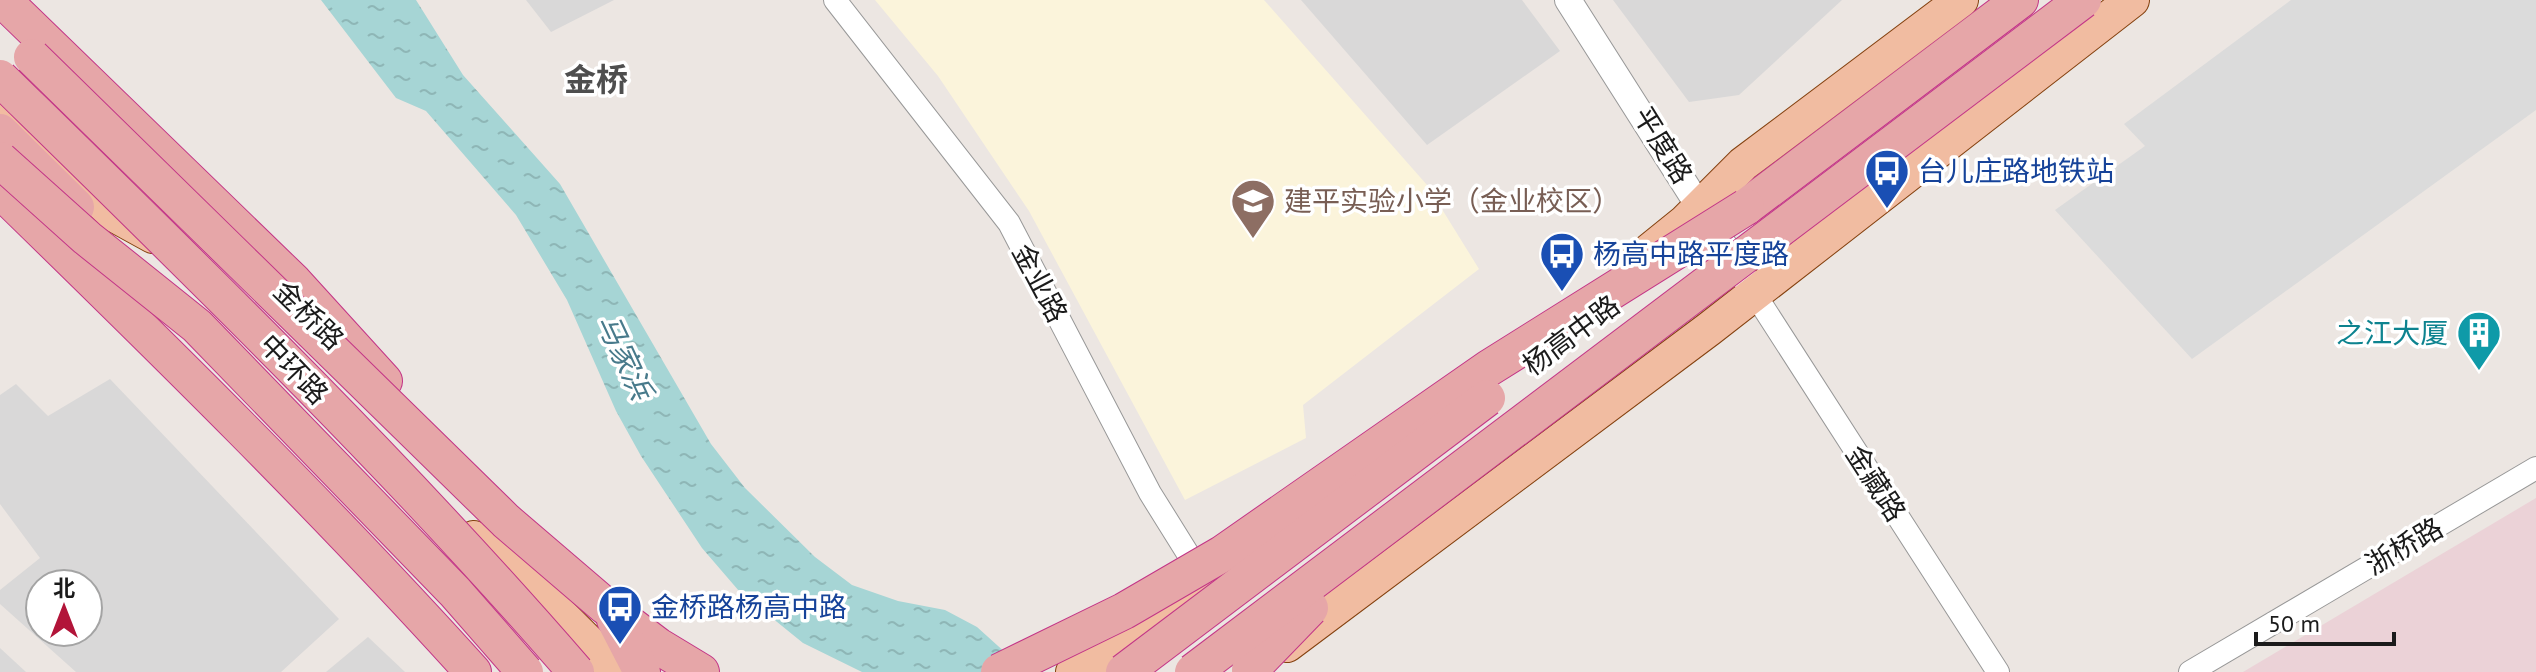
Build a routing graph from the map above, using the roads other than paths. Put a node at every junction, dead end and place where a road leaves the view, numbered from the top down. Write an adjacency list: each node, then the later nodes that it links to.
1 (3, 0): 25 (highway, bridge)
2 (835, 0): 23 (street, 金业路)
3 (1568, 0): 16 (street, 平度路)
4 (1961, 0): 16 (main road, 杨高中路)
5 (2020, 0): 17 (highway, 杨高中路)
6 (2083, 0): 21 (highway, 杨高中路, bridge)
7 (2132, 0): 19 (main road)
8 (0, 13): 25 (main road, 金桥路)
9 (0, 29): 24 (highway, bridge)
10 (0, 60): 18 (main road, 金桥路)
11 (0, 78): 25 (highway, 中环路, bridge)
12 (0, 103): 18 (main road)
13 (0, 132): 20 (highway, 中环路, bridge)
14 (0, 157): 20 (highway, bridge); 26 (main road)
15 (0, 190): 26 (highway)
16 (1700, 204): 19 (street, 平度路); 23 (main road, 杨高中路)
17 (1746, 207): 32 (highway, bridge); 33 (highway, 杨高中路, bridge)
18 (194, 254): 25 (main road, 金桥路)
19 (1754, 293): 35 (main road); 36 (street, 金藏路)
20 (197, 326): 26 (highway, 中环路, bridge)
21 (1631, 341): 34 (highway, 杨高中路, bridge); 35 (highway, bridge)
22 (2536, 468): 37 (street, 浙桥路)
23 (1210, 589): 27 (main road, 杨高中路)
24 (604, 605): 30 (highway); 31 (highway)
25 (581, 662): 29 (main road, 金桥路)
26 (501, 670): 28 (main road)
27 (1075, 670)
28 (543, 672)
29 (618, 672)
30 (642, 672)
31 (701, 672)
32 (999, 672)
33 (1124, 672)
34 (1193, 672)
35 (1250, 672)
36 (1998, 672)
37 (2190, 672)

